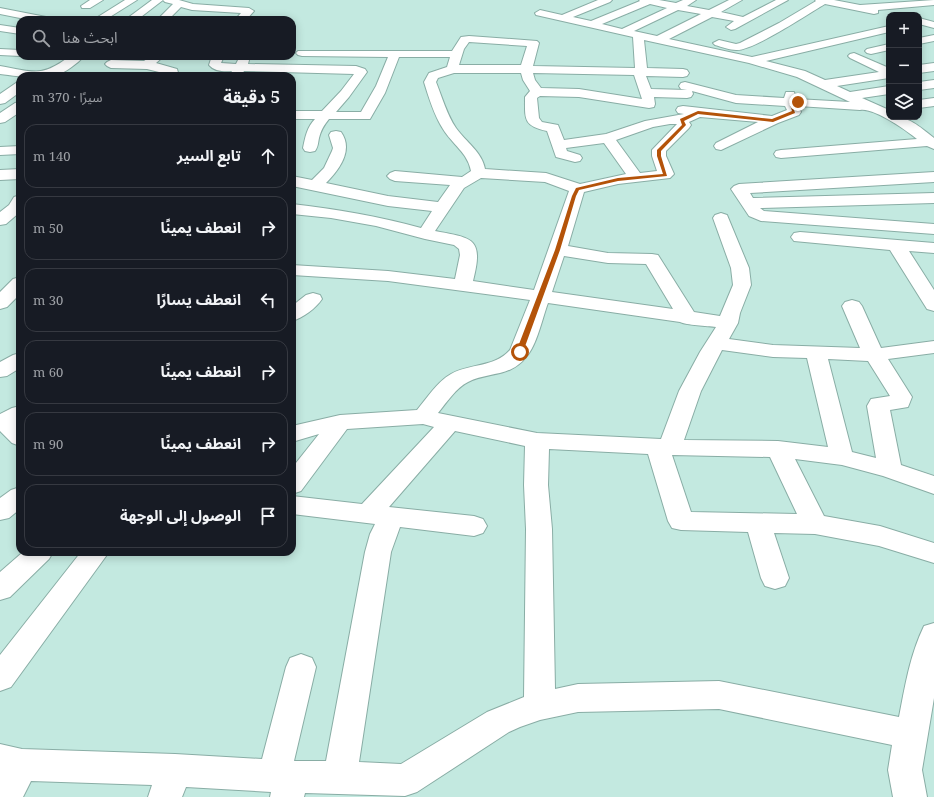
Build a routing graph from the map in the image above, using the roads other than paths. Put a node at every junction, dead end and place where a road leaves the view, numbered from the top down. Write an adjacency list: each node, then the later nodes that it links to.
1 (98, 0): 20 (street)
2 (132, 0): 33 (street)
3 (158, 0): 34 (street)
4 (168, 0): 15 (street)
5 (585, 0): 12 (street)
6 (649, 0): 21 (street); 23 (street)
7 (692, 0): 21 (street)
8 (736, 0): 18 (street)
9 (783, 0): 42 (street)
10 (821, 0): 16 (street); 40 (street)
11 (11, 2): 19 (street)
12 (603, 2): 23 (street); 39 (street)
13 (712, 2): 18 (street)
14 (934, 2): 17 (street)
15 (179, 4): 22 (street); 35 (street)
16 (840, 4): 17 (street); 31 (street)
17 (863, 4): 29 (street)
18 (726, 5): 28 (street)
19 (0, 6)
20 (86, 6)
21 (677, 7): 28 (street); 53 (street)
22 (198, 8): 25 (street); 36 (street)
23 (629, 10): 46 (street)
24 (0, 11): 32 (street)
25 (249, 11): 37 (street); 38 (street)
26 (934, 11): 27 (street)
27 (922, 12)
28 (708, 13): 42 (street); 57 (street)
29 (886, 13)
30 (541, 14): 39 (street)
31 (828, 14)
32 (26, 16)
33 (105, 16)
34 (140, 16)
35 (166, 16)
36 (190, 16)
37 (244, 16)
38 (259, 16)
39 (563, 18): 46 (street)
40 (793, 19): 43 (street); 59 (street)
41 (934, 19): 44 (street)
42 (744, 20): 59 (street)
43 (810, 22)
44 (922, 23)
45 (922, 24): 48 (street)
46 (591, 25): 53 (street)
47 (922, 25): 50 (street)
48 (934, 25)
49 (0, 28): 52 (street)
50 (934, 28)
51 (886, 29): 80 (street)
52 (16, 30)
53 (623, 32): 54 (street)
54 (638, 35): 57 (street); 89 (street)
55 (934, 38): 58 (street)
56 (886, 39): 71 (street)
57 (658, 40): 61 (street)
58 (922, 40)
59 (708, 41): 62 (street)
60 (533, 44): 67 (street); 68 (street); 86 (street)
61 (682, 45): 62 (street); 100 (street)
62 (696, 48): 80 (street)
63 (886, 48): 65 (street)
64 (472, 51): 67 (street)
65 (871, 51)
66 (0, 52): 69 (street)
67 (457, 52): 70 (street); 85 (street)
68 (501, 52)
69 (16, 53)
70 (395, 53): 73 (street); 120 (street)
71 (809, 56)
72 (854, 56): 82 (street)
73 (296, 58)
74 (72, 60): 91 (street)
75 (116, 60): 83 (street)
76 (153, 60): 83 (street)
77 (217, 60): 94 (street)
78 (244, 60): 95 (street)
79 (295, 60): 96 (street)
80 (751, 60): 102 (street)
81 (886, 62): 82 (street)
82 (873, 64): 90 (street)
83 (147, 65): 92 (street); 93 (street)
84 (934, 67): 87 (street)
85 (453, 69): 86 (street); 140 (street)
86 (526, 69): 103 (street); 109 (street)
87 (922, 69)
88 (0, 70): 97 (street)
89 (641, 71): 100 (street); 103 (street); 114 (street)
90 (886, 71)
91 (53, 72)
92 (139, 72)
93 (173, 72)
94 (234, 72)
95 (238, 72)
96 (291, 72)
97 (16, 73)
98 (296, 73): 120 (street)
99 (886, 73): 102 (street)
100 (684, 75): 112 (street); 114 (street); 118 (street)
101 (0, 81): 105 (street)
102 (824, 83): 110 (street); 112 (street)
103 (607, 84): 109 (street); 114 (street)
104 (934, 84): 106 (street)
105 (16, 85)
106 (922, 86)
107 (16, 88): 111 (street)
108 (886, 90): 110 (street)
109 (538, 92): 130 (street)
110 (847, 96): 117 (street)
111 (0, 100)
112 (790, 102): 117 (street); 122 (street)
113 (934, 102): 115 (street)
114 (656, 103): 118 (street)
115 (922, 104)
116 (16, 109): 121 (street)
117 (881, 110)
118 (690, 115): 122 (street); 128 (street); 142 (street)
119 (296, 116): 120 (street)
120 (326, 116): 132 (street)
121 (0, 120): 124 (street)
122 (773, 120): 131 (street)
123 (898, 120): 125 (street)
124 (16, 122)
125 (911, 128): 126 (street); 129 (street)
126 (933, 128)
127 (336, 135): 144 (street)
128 (608, 138): 130 (street); 142 (street)
129 (932, 144): 135 (street)
130 (558, 145): 136 (street)
131 (721, 146)
132 (310, 148)
133 (16, 150): 134 (street)
134 (0, 151)
135 (782, 154)
136 (575, 158)
137 (16, 174): 138 (street)
138 (0, 175)
139 (395, 176): 140 (street)
140 (471, 177): 145 (street); 152 (street)
141 (934, 177): 150 (street)
142 (636, 178): 145 (street)
143 (296, 182): 144 (street)
144 (315, 186): 146 (street)
145 (578, 189): 163 (street)
146 (351, 194): 152 (street); 154 (street)
147 (934, 198): 150 (street)
148 (0, 200): 149 (street)
149 (16, 200)
150 (747, 202): 158 (street)
151 (16, 206): 156 (street)
152 (444, 207): 159 (street)
153 (296, 209): 154 (street)
154 (331, 213): 159 (street)
155 (721, 218): 172 (street)
156 (0, 220): 157 (street)
157 (16, 223)
158 (934, 229)
159 (425, 234): 165 (street)
160 (800, 237): 161 (street)
161 (896, 245): 162 (street); 168 (street)
162 (934, 248)
163 (558, 250): 166 (street); 171 (street)
164 (296, 270): 165 (street)
165 (463, 285): 166 (street)
166 (539, 297): 171 (street); 179 (street)
167 (313, 299): 170 (street)
168 (934, 305)
169 (852, 306): 176 (street)
170 (296, 312)
171 (688, 318): 172 (street)
172 (728, 323): 173 (street)
173 (717, 343): 175 (street); 186 (street)
174 (934, 347): 176 (street)
175 (816, 354): 176 (street); 188 (street)
176 (875, 355): 189 (street)
177 (16, 361): 178 (street)
178 (0, 371)
179 (423, 417): 181 (street); 182 (street)
180 (8, 420): 183 (street)
181 (340, 422): 184 (street); 190 (street)
182 (451, 422): 185 (street); 195 (street)
183 (16, 432)
184 (296, 433)
185 (537, 441): 186 (street); 207 (street)
186 (664, 448): 187 (street); 196 (street)
187 (778, 449): 188 (street); 197 (street)
188 (842, 457): 189 (street)
189 (890, 470): 191 (street)
190 (296, 480)
191 (934, 485)
192 (16, 499): 194 (street)
193 (296, 506): 195 (street)
194 (0, 511)
195 (380, 516): 198 (street); 210 (street)
196 (758, 522): 197 (street); 202 (street)
197 (815, 524): 199 (street)
198 (474, 526)
199 (934, 553)
200 (36, 556): 203 (street)
201 (93, 556): 206 (street)
202 (775, 578)
203 (0, 589)
204 (934, 635): 208 (street)
205 (301, 667): 212 (street)
206 (0, 678)
207 (540, 706): 208 (street); 213 (street)
208 (910, 734): 215 (street)
209 (11, 763): 211 (street); 214 (street)
210 (340, 778): 212 (street); 213 (street)
211 (170, 784): 212 (street)
212 (284, 784)
213 (405, 789)
214 (4, 797)
215 (910, 797)

